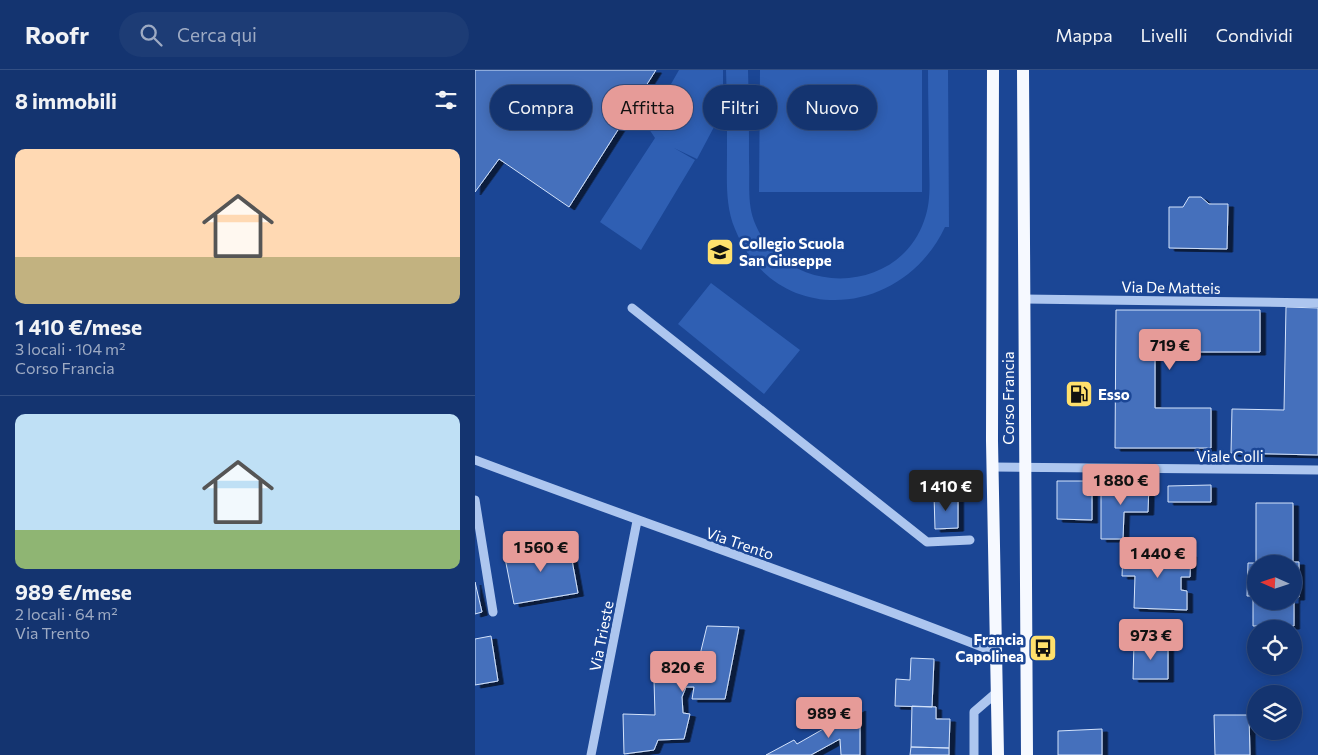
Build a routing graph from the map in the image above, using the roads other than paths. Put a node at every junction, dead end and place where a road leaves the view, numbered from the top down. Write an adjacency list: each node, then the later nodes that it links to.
1 (993, 70): 7 (main road, Corso Francia)
2 (1023, 70): 3 (main road, Corso Francia)
3 (1024, 299): 4 (street, Via De Matteis); 8 (main road, Corso Francia)
4 (1318, 302)
5 (633, 308): 12 (street)
6 (475, 460): 11 (street, Via Trento)
7 (993, 466): 8 (street, Viale Colli); 14 (main road, Corso Francia)
8 (1024, 468): 9 (street, Viale Colli); 19 (main road, Corso Francia)
9 (1318, 470)
10 (475, 500): 13 (street)
11 (637, 521): 14 (street, Via Trento); 16 (street, Via Trieste)
12 (970, 540)
13 (493, 612)
14 (995, 652): 15 (main road, Corso Francia)
15 (995, 693): 17 (street); 18 (main road, Corso Francia)
16 (591, 755)
17 (974, 755)
18 (998, 755)
19 (1027, 755)

